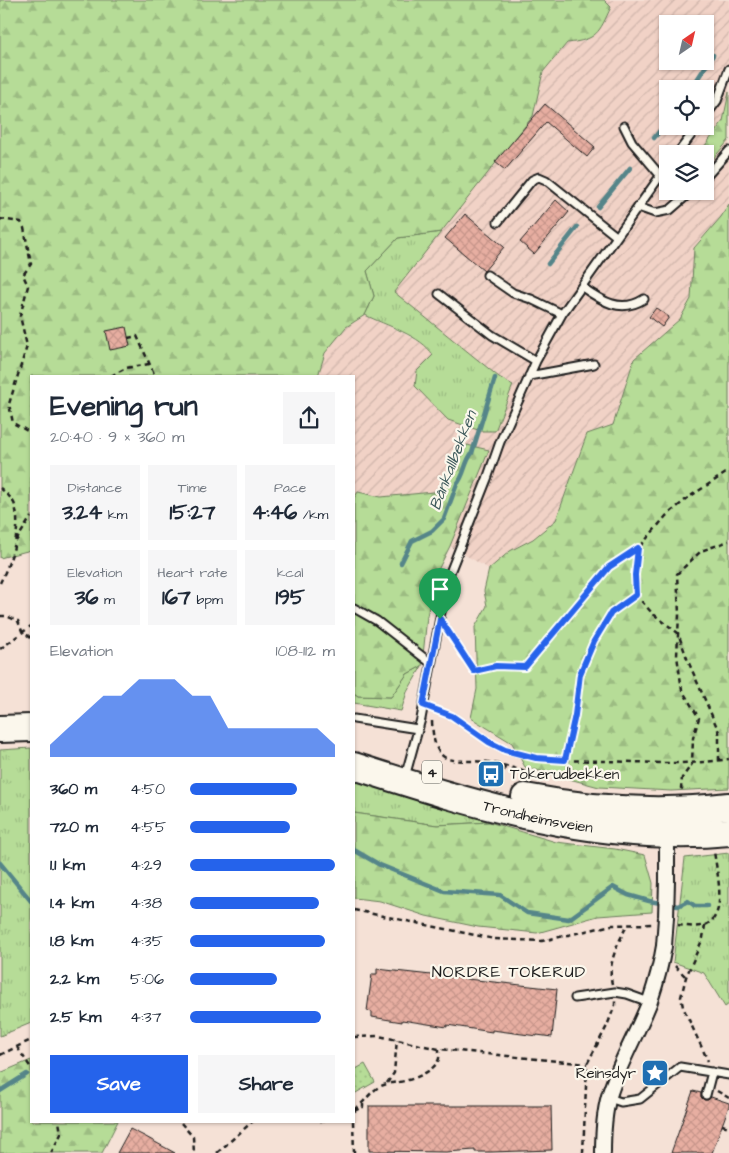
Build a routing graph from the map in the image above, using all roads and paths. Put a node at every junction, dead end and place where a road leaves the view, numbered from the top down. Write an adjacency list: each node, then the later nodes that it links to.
1 (729, 69): 2 (lane)
2 (714, 105)
3 (624, 126): 8 (lane)
4 (691, 135): 5 (lane)
5 (683, 145)
6 (729, 151): 7 (lane)
7 (714, 168)
8 (659, 174)
9 (659, 176): 11 (lane)
10 (682, 200): 11 (lane)
11 (638, 207): 14 (lane)
12 (0, 219): 27 (path)
13 (498, 222): 14 (lane)
14 (616, 236): 16 (lane)
15 (487, 275): 19 (lane)
16 (582, 287): 18 (lane); 19 (lane)
17 (439, 294): 21 (lane)
18 (644, 299)
19 (562, 314): 21 (lane)
20 (128, 338): 22 (path)
21 (536, 361): 26 (lane)
22 (150, 364): 24 (path); 25 (path)
23 (594, 364): 26 (lane)
24 (113, 375)
25 (155, 375)
26 (529, 376): 39 (lane)
27 (30, 432)
28 (729, 470): 33 (path)
29 (0, 488): 31 (path)
30 (30, 519): 31 (path)
31 (16, 541): 34 (path)
32 (729, 541): 42 (path)
33 (638, 548): 36 (path); 39 (path)
34 (1, 576): 35 (path)
35 (0, 583)
36 (636, 595): 42 (path); 53 (path)
37 (355, 609): 45 (lane)
38 (0, 616): 41 (path)
39 (440, 619): 45 (lane)
40 (30, 627): 41 (path)
41 (22, 631): 43 (path); 44 (path)
42 (678, 633): 55 (path); 56 (path)
43 (30, 637)
44 (0, 648)
45 (432, 664): 46 (lane)
46 (423, 705): 51 (lane); 53 (path)
47 (355, 719): 51 (lane)
48 (432, 721): 58 (path)
49 (30, 728): 50 (highway)
50 (0, 729)
51 (418, 729): 60 (lane)
52 (355, 748): 60 (highway, Trondheimsveien / 4)
53 (565, 760): 56 (path)
54 (729, 760): 55 (path)
55 (718, 761): 56 (path)
56 (692, 764): 62 (path)
57 (355, 766): 60 (highway, Trondheimsveien / 4)
58 (505, 766): 59 (path); 61 (path)
59 (504, 771)
60 (406, 773): 64 (highway, Trondheimsveien / 4)
61 (543, 779)
62 (687, 791)
63 (729, 806): 64 (highway, Trondheimsveien / 4)
64 (667, 822): 65 (highway, Trondheimsveien / 4); 75 (street, bridge)
65 (721, 840): 70 (path)
66 (355, 910): 68 (path)
67 (653, 924): 68 (path)
68 (627, 925): 73 (path)
69 (672, 925): 70 (path)
70 (705, 926): 72 (path)
71 (672, 965): 72 (path)
72 (686, 977): 84 (path)
73 (615, 992): 74 (lane); 75 (lane); 82 (path)
74 (575, 998)
75 (649, 1002): 88 (street)
76 (355, 1037): 77 (path)
77 (397, 1039): 80 (path); 86 (path)
78 (30, 1040): 79 (path)
79 (17, 1047): 81 (path); 83 (path)
80 (440, 1049): 82 (path); 86 (path)
81 (0, 1055)
82 (586, 1064): 101 (path)
83 (30, 1066)
84 (712, 1072): 85 (lane); 87 (lane); 88 (lane); 89 (path)
85 (729, 1075)
86 (387, 1083): 90 (path)
87 (706, 1095)
88 (609, 1098): 102 (street)
89 (729, 1098)
90 (355, 1109)
91 (58, 1123): 97 (path)
92 (181, 1123): 98 (path)
93 (251, 1123): 99 (path)
94 (353, 1123): 100 (path)
95 (722, 1125): 96 (path)
96 (729, 1127)
97 (51, 1153)
98 (194, 1153)
99 (217, 1153)
100 (354, 1153)
101 (583, 1153)
102 (603, 1153)

